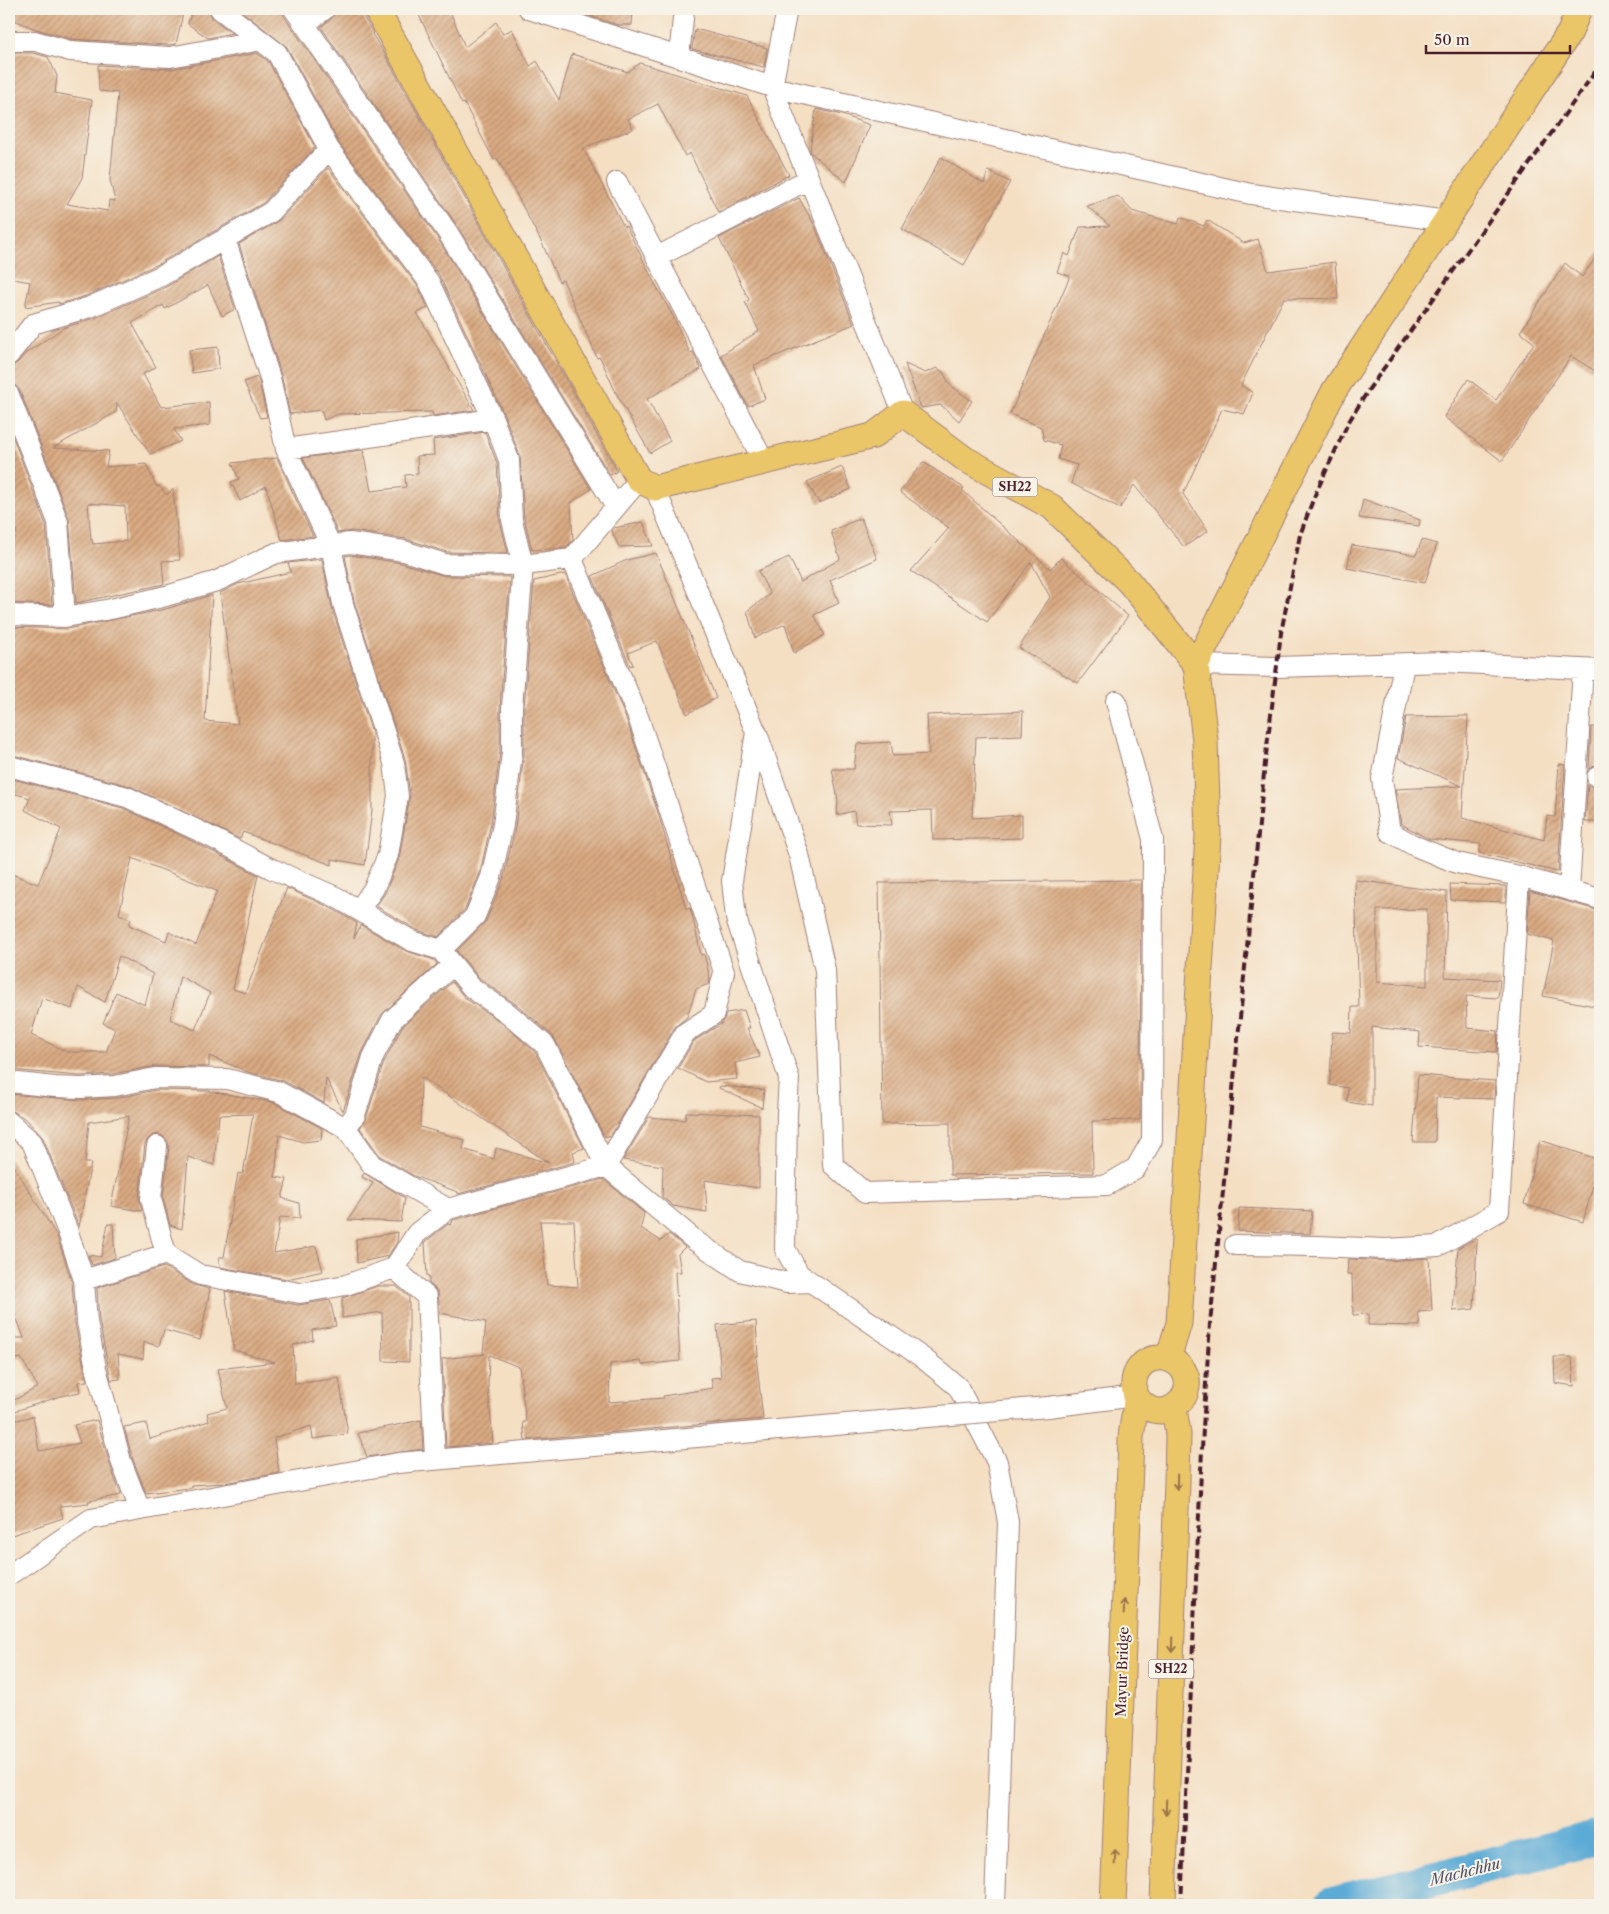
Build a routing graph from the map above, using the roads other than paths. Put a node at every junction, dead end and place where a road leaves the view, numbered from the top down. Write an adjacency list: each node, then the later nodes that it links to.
1 (220, 9): 9 (street)
2 (325, 9): 8 (street)
3 (376, 9): 25 (main road)
4 (529, 9): 11 (street)
5 (684, 9): 11 (street)
6 (787, 9): 12 (street)
7 (1579, 9): 16 (main road)
8 (300, 16): 26 (street)
9 (261, 40): 10 (street); 13 (street)
10 (9, 41)
11 (679, 57): 12 (street)
12 (772, 87): 14 (street); 16 (street)
13 (329, 149): 17 (street); 22 (street)
14 (809, 179): 18 (street); 21 (street)
15 (617, 182): 18 (street)
16 (1447, 220): 33 (main road)
17 (226, 238): 19 (street); 23 (street)
18 (657, 257): 24 (street)
19 (9, 355)
20 (9, 395): 31 (street)
21 (903, 414): 24 (main road); 33 (main road, SH22)
22 (493, 419): 23 (street); 29 (street)
23 (286, 449): 27 (street)
24 (764, 462): 25 (main road)
25 (647, 484): 26 (street); 36 (street)
26 (616, 507): 28 (street)
27 (331, 546): 29 (street); 31 (street); 41 (street)
28 (572, 559): 29 (street); 47 (street)
29 (523, 565): 42 (street)
30 (9, 615): 31 (street)
31 (65, 617)
32 (1404, 664): 33 (street); 34 (street); 38 (street)
33 (1196, 665): 54 (main road)
34 (1591, 669): 39 (street)
35 (1116, 701): 36 (street)
36 (756, 732): 53 (street)
37 (9, 766): 41 (street)
38 (1520, 876): 39 (street); 49 (street)
39 (1569, 890): 40 (street)
40 (1600, 899)
41 (359, 910): 42 (street)
42 (447, 958): 45 (street); 47 (street)
43 (9, 1082): 45 (street)
44 (9, 1122): 52 (street)
45 (346, 1128): 48 (street)
46 (157, 1146): 50 (street)
47 (606, 1166): 48 (street); 53 (street)
48 (448, 1209): 51 (street)
49 (1235, 1245)
50 (166, 1254): 51 (street); 52 (street)
51 (394, 1268): 57 (street)
52 (84, 1280): 58 (street)
53 (811, 1282): 60 (street)
54 (1168, 1359): 55 (main road); 56 (main road)
55 (1136, 1396): 56 (main road); 57 (street, bridge); 61 (main road, Mayur Bridge, one-way to 55)
56 (1174, 1408): 62 (main road, SH22, one-way to 62)
57 (435, 1460): 58 (street)
58 (140, 1510): 59 (street)
59 (9, 1576)
60 (995, 1905)
61 (1113, 1905)
62 (1163, 1905)

